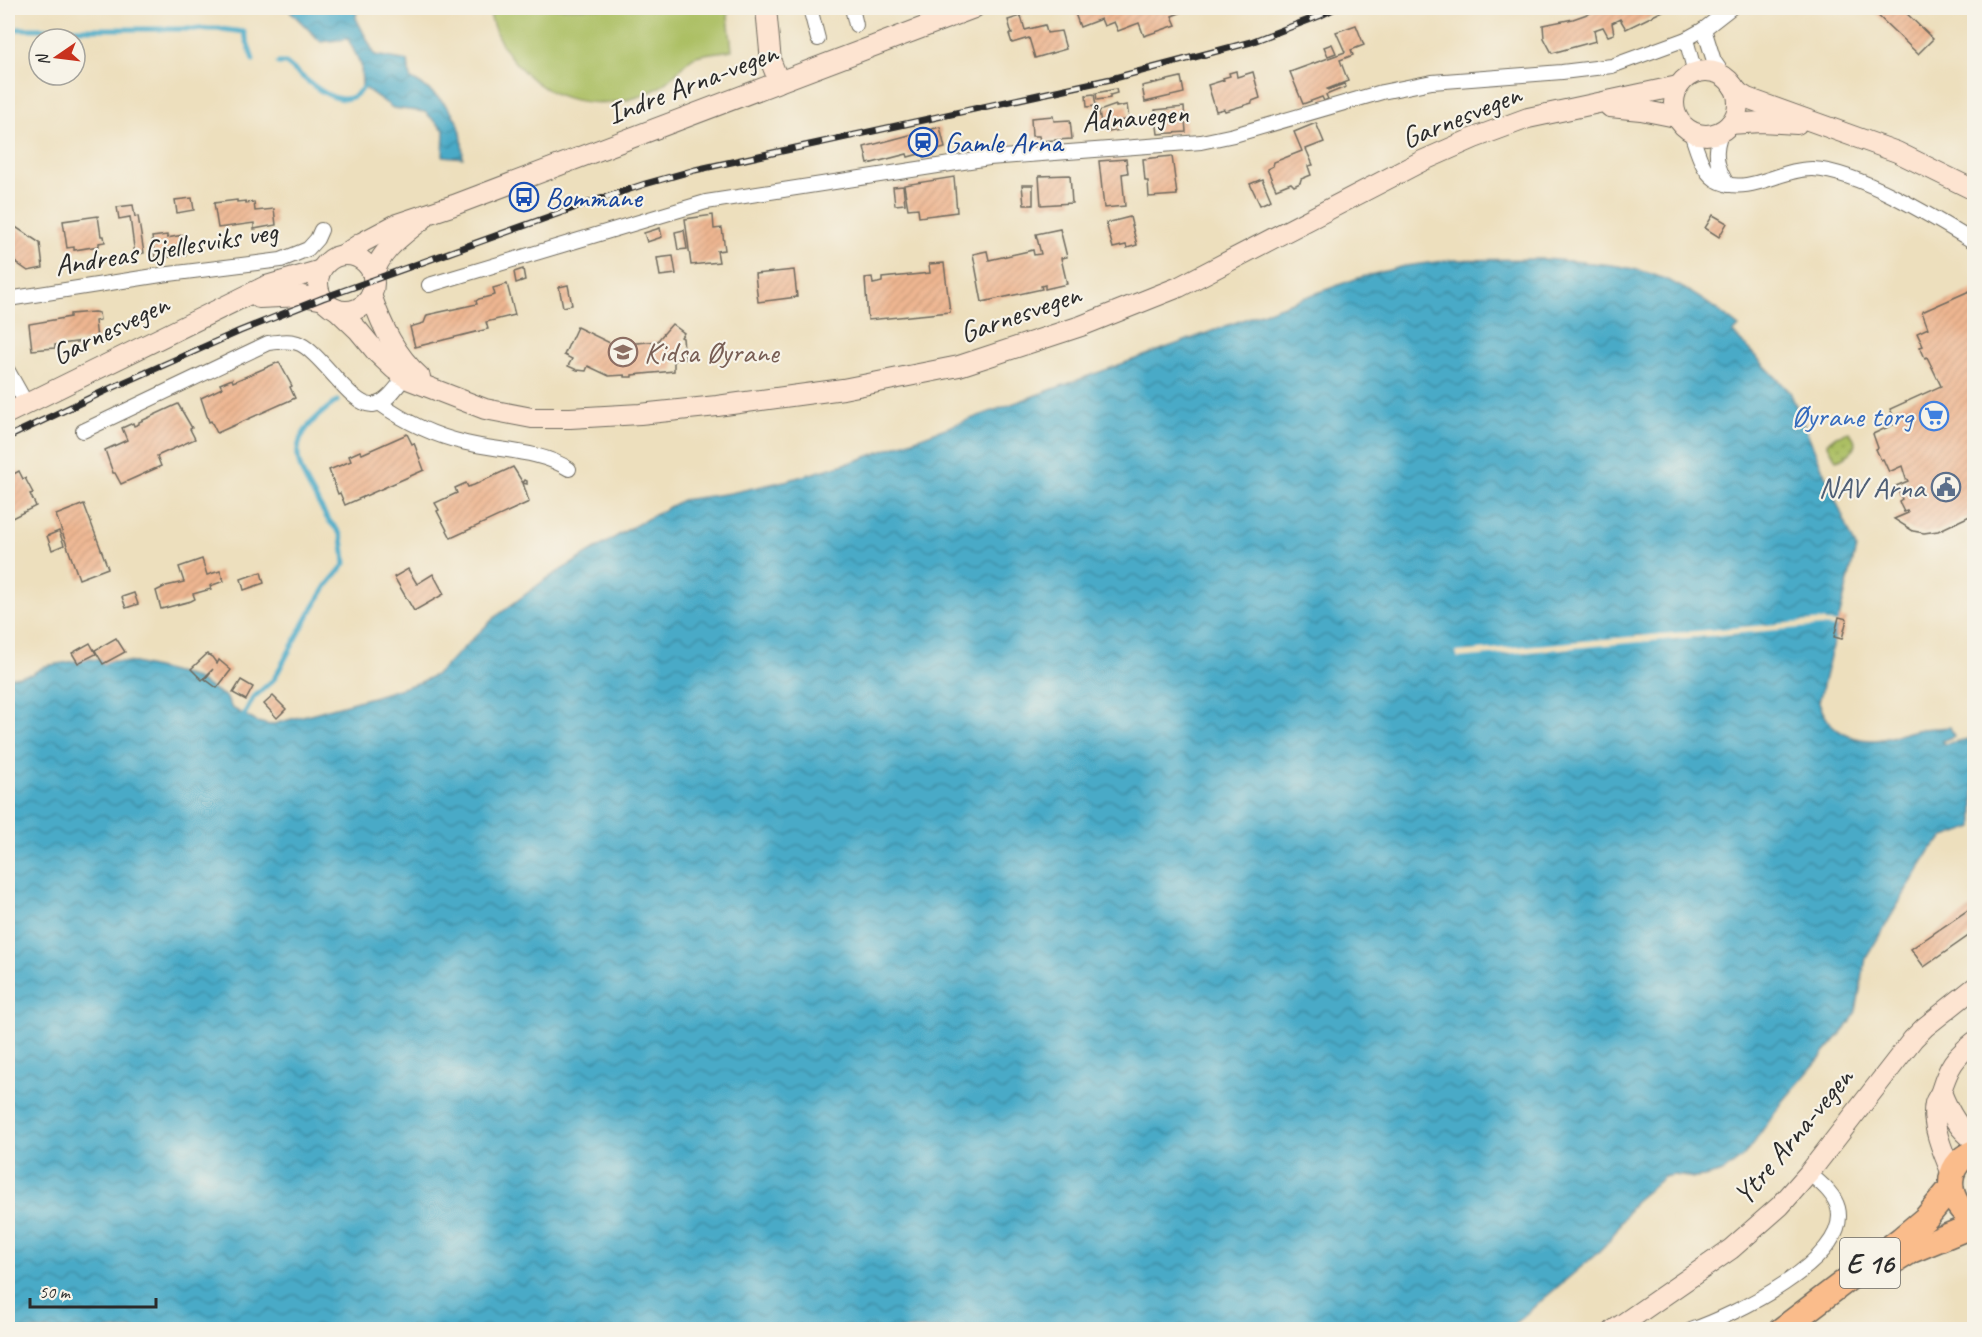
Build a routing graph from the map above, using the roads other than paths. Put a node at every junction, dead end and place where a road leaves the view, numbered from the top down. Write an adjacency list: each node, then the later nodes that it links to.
1 (766, 8): 12 (main road)
2 (810, 8): 8 (street)
3 (852, 8): 6 (street)
4 (974, 8): 12 (main road, Indre Arna-vegen)
5 (1731, 8): 7 (street, Ådnavegen)
6 (856, 25)
7 (1704, 29): 9 (street, Ådnavegen); 11 (street)
8 (818, 39)
9 (1686, 39): 10 (street); 26 (street, Ådnavegen)
10 (1695, 73): 11 (main road); 13 (main road)
11 (1729, 81): 16 (main road); 17 (main road)
12 (779, 82): 21 (main road, Indre Arna-vegen)
13 (1678, 86): 14 (main road, Garnesvegen); 15 (main road)
14 (1592, 105): 15 (main road, Garnesvegen); 32 (main road, Garnesvegen)
15 (1676, 117): 18 (main road)
16 (1726, 128): 17 (main road); 18 (main road); 19 (street)
17 (1833, 130): 20 (main road)
18 (1691, 133): 19 (street)
19 (1728, 185): 23 (street)
20 (1974, 190)
21 (431, 213): 24 (main road, Indre Arna-vegen); 27 (main road, Indre Arna-vegen)
22 (321, 230): 28 (street, Andreas Gjellesviks veg)
23 (1974, 242)
24 (343, 255): 25 (main road); 27 (main road)
25 (321, 270): 29 (main road, Garnesvegen); 30 (main road)
26 (429, 285)
27 (372, 286): 30 (main road); 32 (main road, Garnesvegen)
28 (8, 299)
29 (238, 300): 30 (main road, Garnesvegen); 33 (main road, Garnesvegen)
30 (330, 305): 32 (main road, Garnesvegen)
31 (8, 371): 33 (street)
32 (408, 373): 34 (street)
33 (26, 403): 35 (main road, Garnesvegen)
34 (379, 403): 36 (street); 37 (street)
35 (8, 413)
36 (84, 431)
37 (568, 469)
38 (1974, 988): 43 (main road, Ytre Arna-vegen)
39 (1974, 1042): 40 (main road)
40 (1941, 1092): 41 (main road); 44 (main road)
41 (1974, 1140)
42 (1974, 1152): 44 (highway, E 16)
43 (1809, 1173): 47 (main road, Ytre Arna-vegen); 48 (street)
44 (1952, 1182): 45 (highway); 49 (highway, E 16)
45 (1974, 1219)
46 (1974, 1225): 50 (highway, E 16)
47 (1614, 1329)
48 (1691, 1329)
49 (1781, 1329)
50 (1808, 1329)

